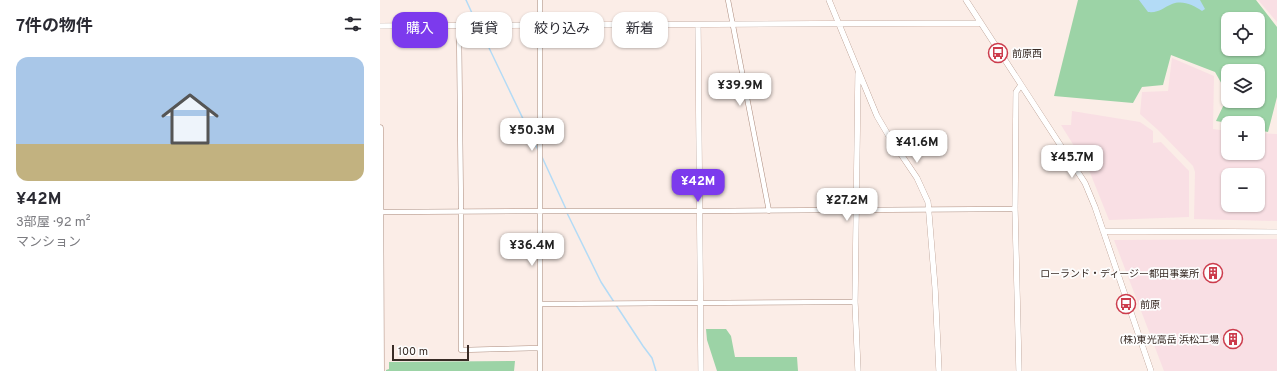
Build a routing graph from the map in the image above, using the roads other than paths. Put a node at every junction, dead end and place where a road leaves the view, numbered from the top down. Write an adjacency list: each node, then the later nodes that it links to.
1 (540, 0): 5 (street)
2 (728, 0): 8 (street)
3 (829, 0): 6 (street)
4 (966, 0): 7 (street)
5 (540, 12)
6 (839, 23): 7 (street); 8 (street); 15 (street)
7 (981, 23): 16 (street)
8 (732, 24): 10 (street); 23 (street)
9 (604, 25): 10 (street)
10 (698, 25): 22 (street)
11 (380, 26): 12 (street)
12 (456, 26)
13 (459, 48): 21 (street)
14 (540, 48): 25 (street)
15 (858, 72): 19 (street); 20 (street)
16 (1022, 85): 18 (street); 26 (street)
17 (380, 128): 24 (main road)
18 (1015, 209): 20 (street); 37 (street)
19 (856, 210): 20 (street); 23 (street); 28 (street)
20 (929, 210): 36 (street)
21 (461, 211): 24 (street); 25 (street); 31 (street)
22 (700, 211): 23 (street); 25 (street); 29 (street)
23 (769, 211)
24 (381, 212): 32 (main road)
25 (540, 212): 30 (street)
26 (1103, 231): 27 (street); 38 (street)
27 (1277, 232)
28 (855, 302): 29 (street); 35 (street)
29 (700, 303): 30 (street); 34 (street)
30 (540, 304): 31 (street)
31 (540, 348): 33 (street)
32 (381, 371)
33 (540, 371)
34 (701, 371)
35 (858, 371)
36 (939, 371)
37 (1019, 371)
38 (1151, 371)

